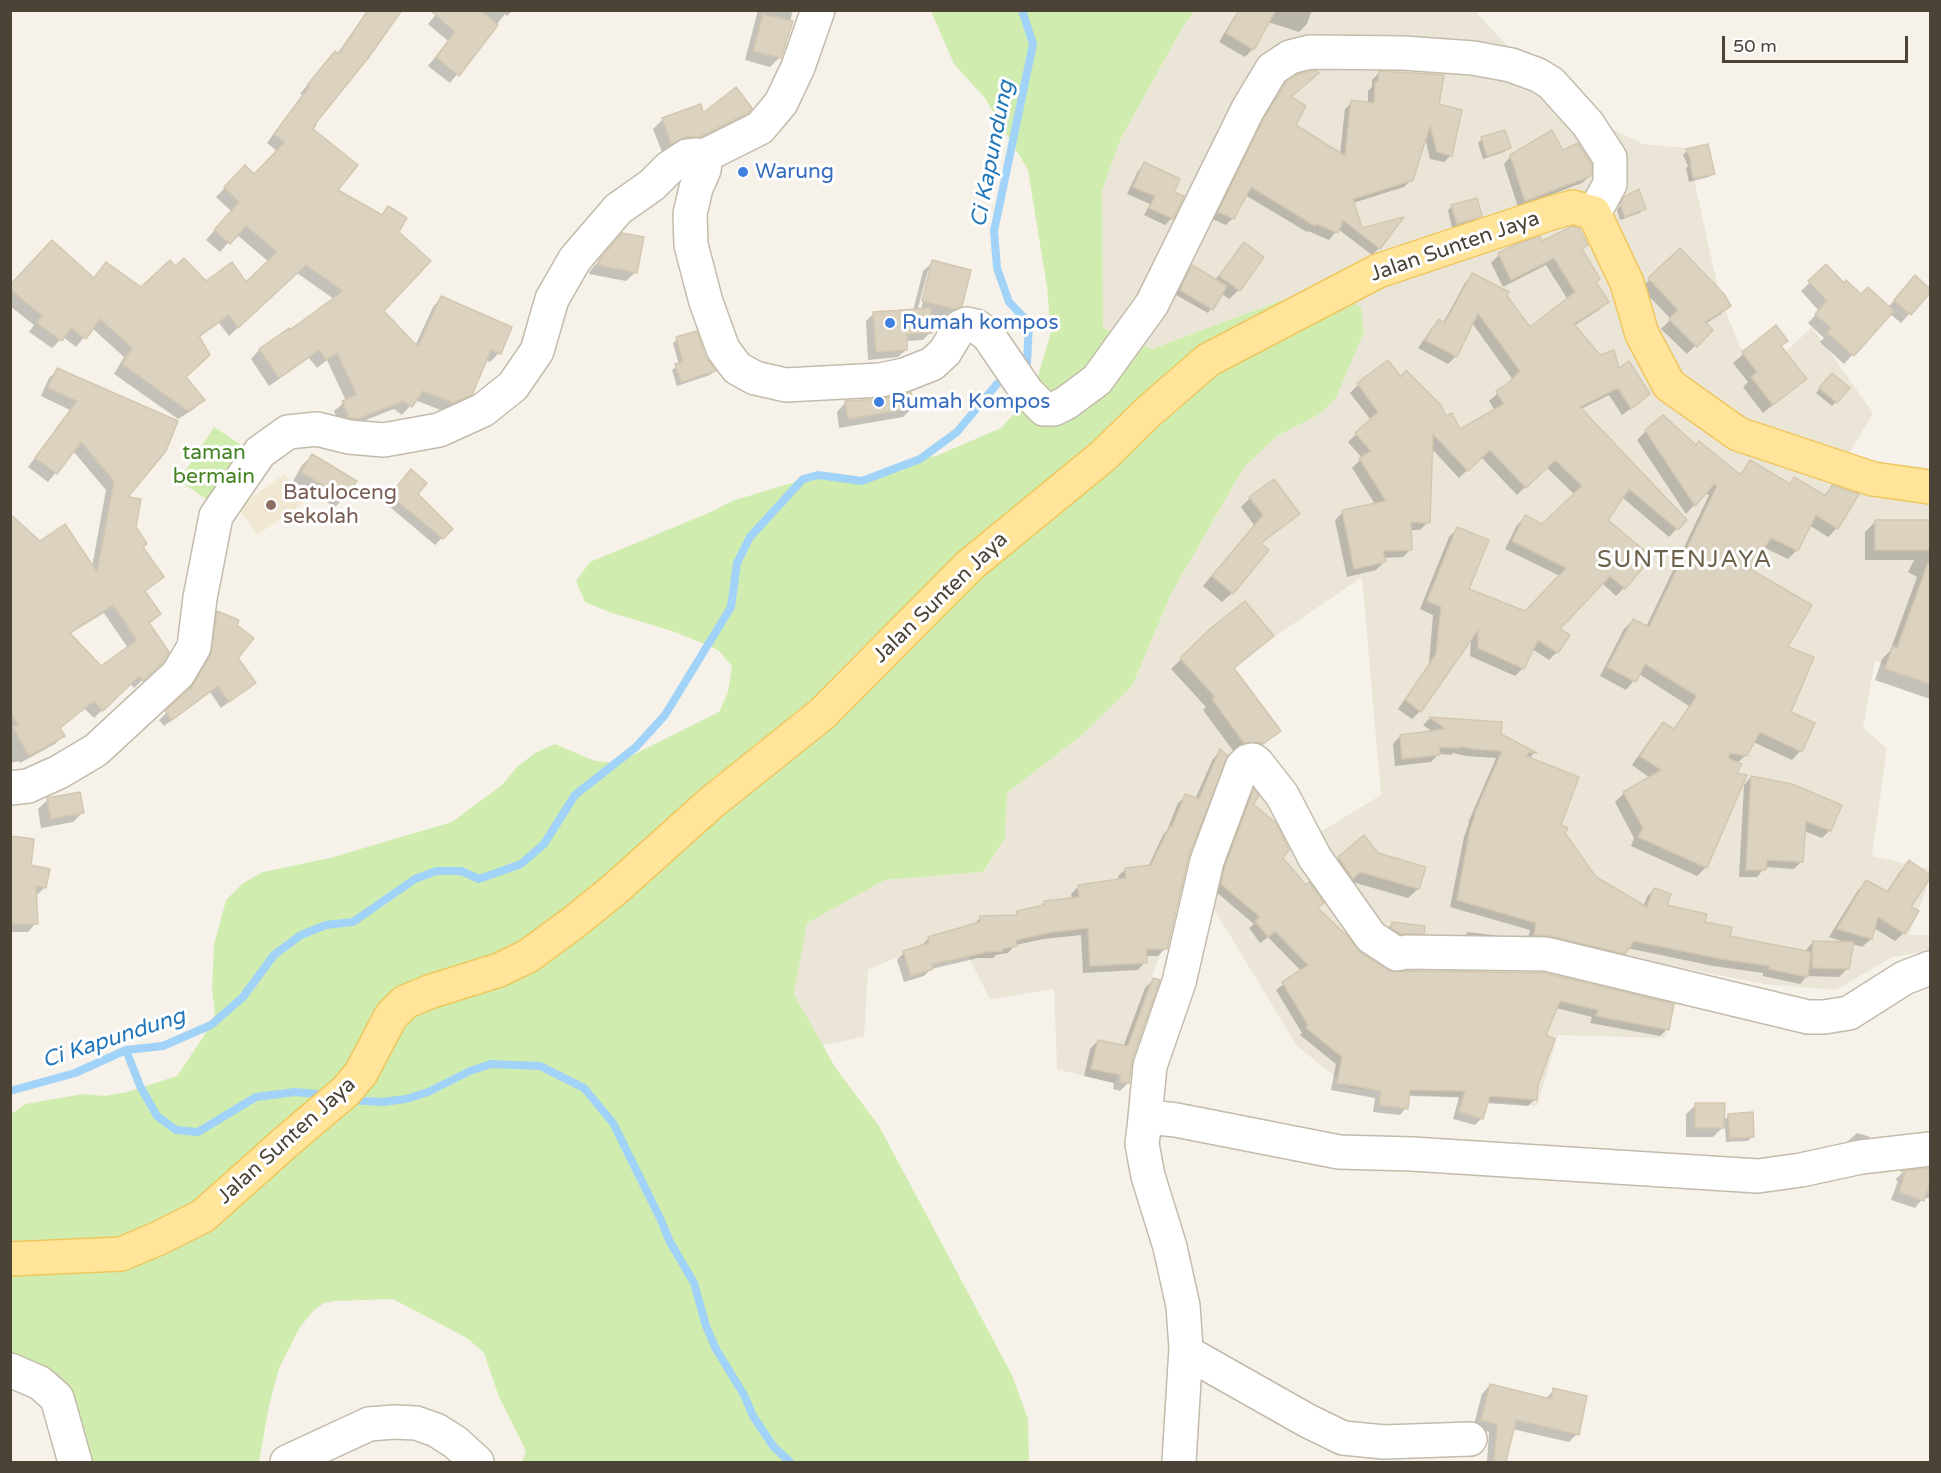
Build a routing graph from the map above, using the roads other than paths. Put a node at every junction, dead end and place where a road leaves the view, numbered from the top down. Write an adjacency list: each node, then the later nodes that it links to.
1 (818, 10): 2 (street)
2 (702, 157): 3 (street); 5 (street)
3 (1594, 213): 4 (main road); 9 (main road, Jalan Sunten Jaya)
4 (1930, 487)
5 (10, 788)
6 (1930, 968): 7 (street)
7 (1144, 1128): 8 (street); 10 (street)
8 (1930, 1149)
9 (10, 1259)
10 (1186, 1352): 12 (street); 16 (street)
11 (10, 1370): 13 (street)
12 (1470, 1439)
13 (75, 1462)
14 (287, 1462): 15 (street)
15 (477, 1462)
16 (1179, 1462)

